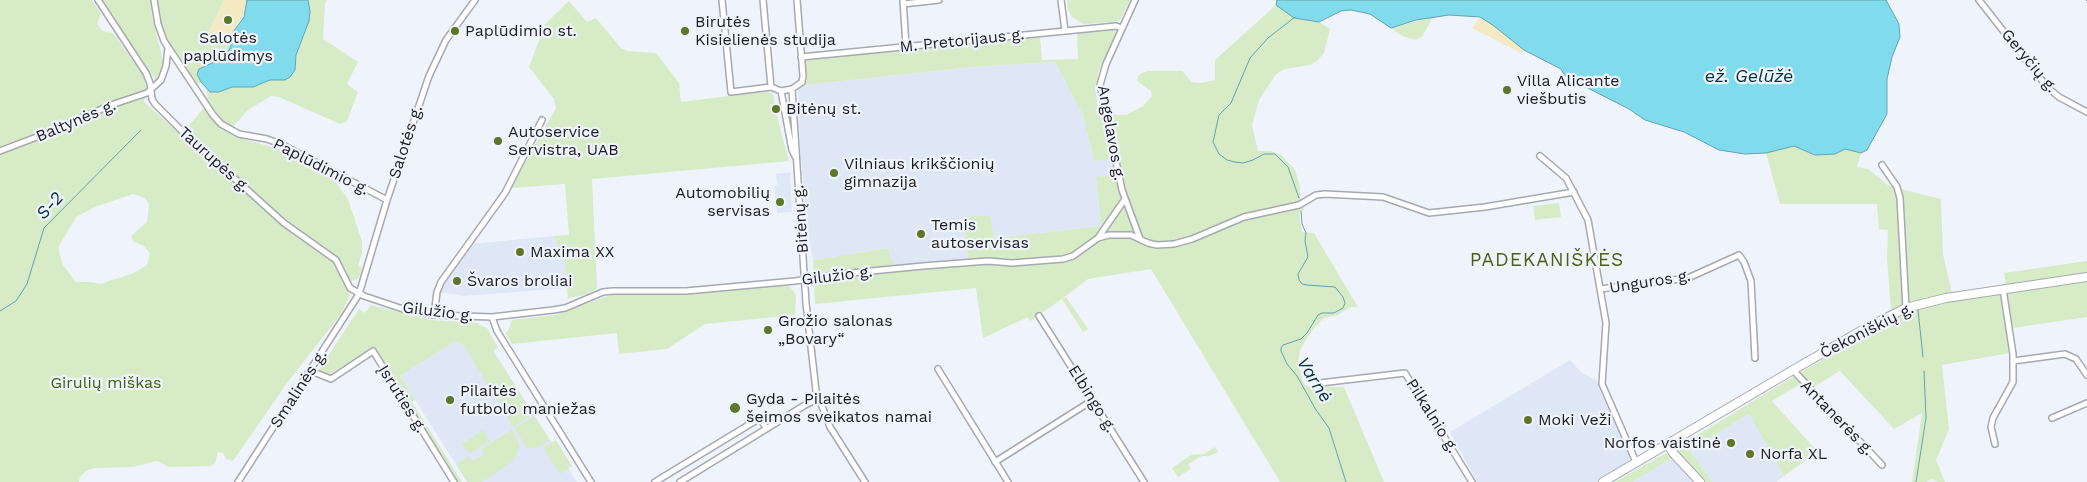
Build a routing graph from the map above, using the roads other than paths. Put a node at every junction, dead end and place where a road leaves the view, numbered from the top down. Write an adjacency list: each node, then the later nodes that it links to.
1 (98, 0): 19 (street, Taurupės g.)
2 (154, 0): 15 (street, Paplūdimio g.)
3 (475, 0): 29 (street, Salotės g.)
4 (722, 0): 17 (street)
5 (763, 0): 17 (street)
6 (797, 0): 16 (street)
7 (939, 0): 11 (street)
8 (1061, 0): 13 (street)
9 (1135, 0): 12 (street, Angelavos g.)
10 (1979, 0): 21 (street, Geryčių g.)
11 (903, 2): 14 (street)
12 (1122, 28): 13 (street, M. Pretorijaus g.); 28 (street, Angelavos g.)
13 (1065, 31): 14 (street, M. Pretorijaus g.)
14 (906, 46): 16 (street, M. Pretorijaus g.)
15 (168, 48): 19 (street); 29 (street, Paplūdimio g.)
16 (802, 57): 18 (street)
17 (771, 87): 20 (street)
18 (792, 89): 20 (street); 25 (street, Bitėnų g.)
19 (151, 90): 23 (street, Baltynės g.); 36 (street, Taurupės g.)
20 (781, 91): 25 (street, Bitėnų g.)
21 (2087, 112)
22 (542, 120): 38 (street)
23 (0, 150)
24 (1540, 156): 27 (street)
25 (796, 158): 33 (street, Bitėnų g.)
26 (1882, 165): 37 (street)
27 (1574, 192): 31 (street, Gilužio g.); 34 (street)
28 (1125, 199): 30 (street); 31 (street, Angelavos g.)
29 (387, 200): 36 (street, Salotės g.)
30 (1098, 238): 31 (street, Gilužio g.); 33 (street, Gilužio g.)
31 (1140, 240)
32 (2087, 277): 35 (main road, Čekoniškių g.)
33 (805, 280): 40 (street, Gilužio g.); 48 (street, Bitėnų g.)
34 (1600, 289): 41 (street, Unguros g.); 59 (street)
35 (2004, 289): 37 (main road, Čekoniškių g.); 42 (street)
36 (360, 294): 38 (street, Gilužio g.); 45 (street, Smalinės g.)
37 (1906, 308): 44 (main road, Čekoniškių g.)
38 (434, 315): 40 (street, Gilužio g.)
39 (1039, 316): 49 (street, Elbingo g.)
40 (492, 317): 64 (street)
41 (1755, 358)
42 (2013, 361): 46 (street); 54 (street)
43 (938, 369): 58 (street)
44 (1793, 370): 53 (main road, Čekoniškių g.); 60 (street, Antanerės g.)
45 (311, 371): 62 (street, Smalinės g.); 63 (street, Įsruties g.)
46 (2087, 374)
47 (1320, 382): 70 (street, Pilkalnio g.)
48 (818, 399): 52 (street); 67 (street, Bitėnų g.)
49 (1093, 400): 58 (street); 69 (street, Elbingo g.)
50 (2087, 402): 51 (street)
51 (2052, 418)
52 (766, 428): 55 (street); 56 (street)
53 (1667, 444): 59 (main road, Čekoniškių g.); 72 (main road)
54 (1995, 444)
55 (712, 448): 56 (street); 57 (street)
56 (718, 458): 61 (street)
57 (690, 461): 61 (street); 65 (street)
58 (995, 462): 68 (street)
59 (1636, 462): 71 (main road, Čekoniškių g.)
60 (1882, 465)
61 (697, 472): 66 (street)
62 (238, 482)
63 (454, 482)
64 (591, 482)
65 (655, 482)
66 (680, 482)
67 (865, 482)
68 (1008, 482)
69 (1144, 482)
70 (1472, 482)
71 (1603, 482)
72 (1700, 482)

